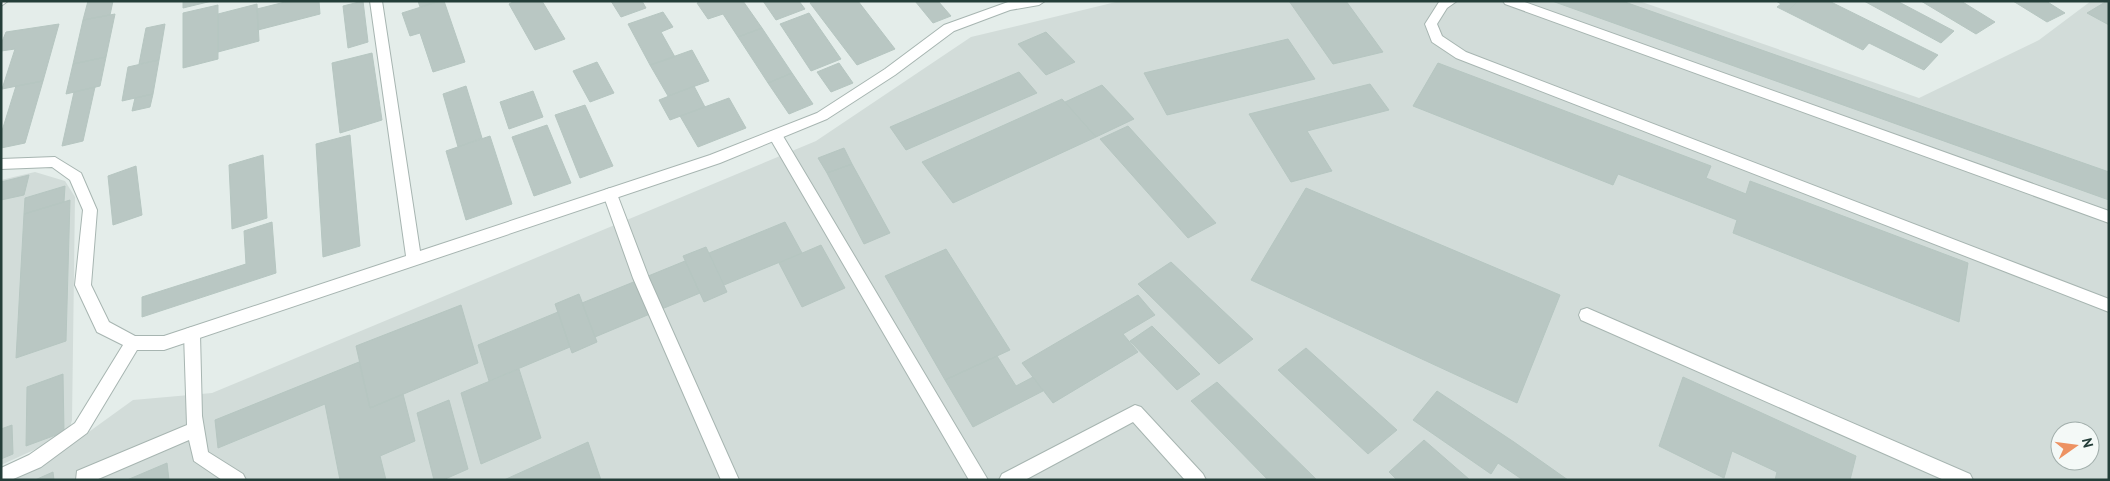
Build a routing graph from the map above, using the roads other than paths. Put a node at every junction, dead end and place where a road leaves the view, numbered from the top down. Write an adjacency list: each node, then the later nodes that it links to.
1 (376, 1): 9 (street)
2 (1039, 1): 5 (street)
3 (1451, 1): 10 (street)
4 (1509, 1): 8 (street)
5 (775, 135): 7 (street); 19 (street)
6 (1, 164): 13 (street)
7 (610, 194): 9 (street); 18 (street)
8 (2109, 217)
9 (414, 259): 12 (street)
10 (2109, 306)
11 (1587, 315): 22 (street)
12 (192, 334): 13 (street); 14 (street)
13 (133, 343): 15 (street)
14 (196, 430): 16 (street); 17 (street)
15 (1, 476)
16 (84, 477)
17 (237, 480)
18 (730, 480)
19 (979, 480)
20 (1008, 480): 21 (street)
21 (1196, 480)
22 (1964, 480)

